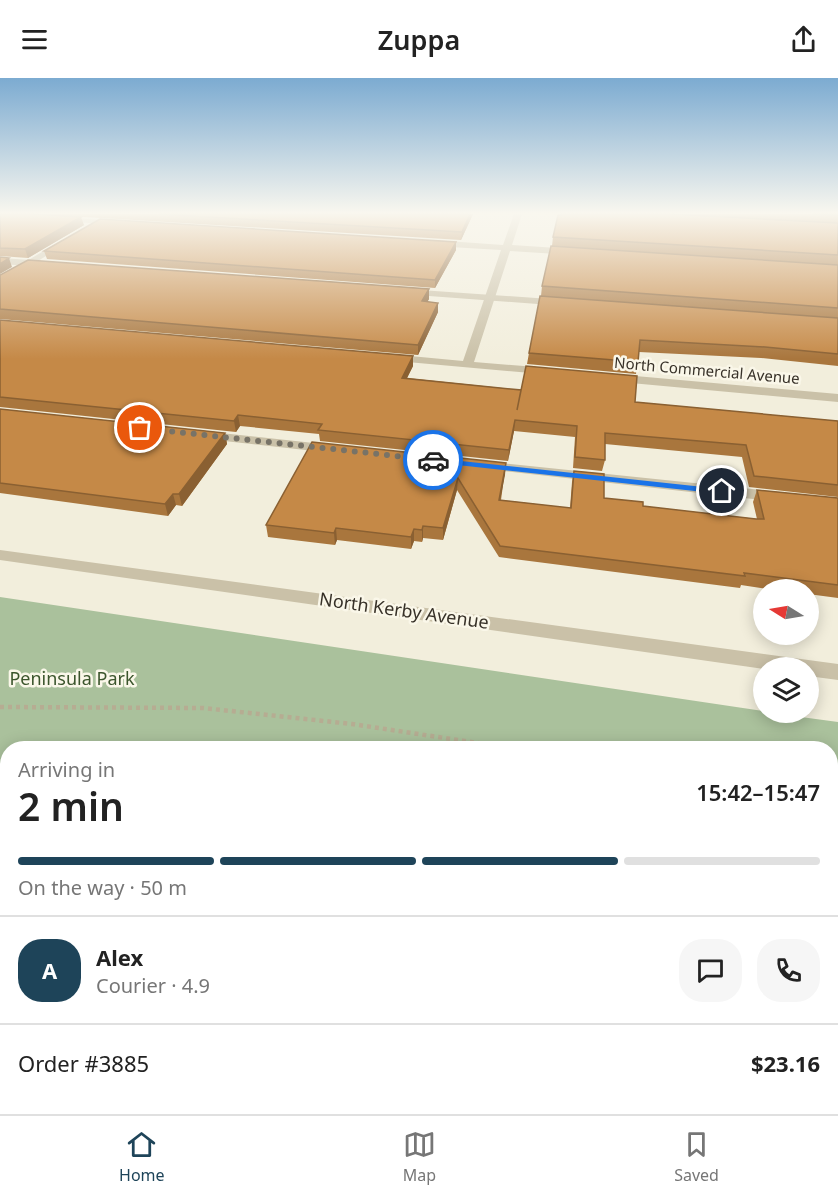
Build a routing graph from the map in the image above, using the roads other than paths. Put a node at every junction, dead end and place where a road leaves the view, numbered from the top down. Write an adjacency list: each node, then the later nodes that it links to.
1 (20, 262): 3 (street)
2 (501, 262): 7 (street)
3 (30, 263): 4 (street); 5 (street)
4 (54, 265)
5 (0, 281)
6 (396, 291): 7 (street)
7 (490, 298): 8 (street); 10 (street)
8 (571, 304)
9 (374, 357): 10 (street)
10 (467, 365): 11 (street)
11 (560, 373)
12 (595, 376): 13 (street, North Commercial Avenue)
13 (838, 398)
14 (189, 434): 15 (street)
15 (342, 450)
16 (472, 464): 17 (street)
17 (791, 499)
18 (0, 555): 19 (street, North Kerby Avenue)
19 (753, 660)
20 (819, 669): 21 (street, North Kerby Avenue)
21 (838, 672)

